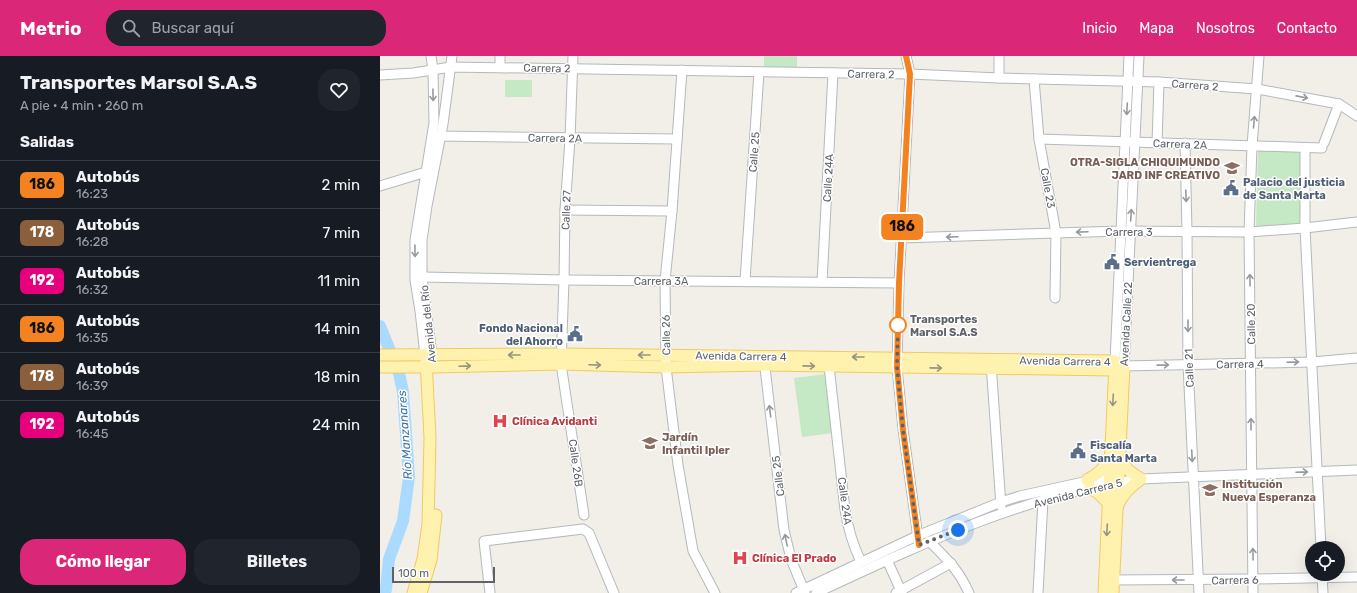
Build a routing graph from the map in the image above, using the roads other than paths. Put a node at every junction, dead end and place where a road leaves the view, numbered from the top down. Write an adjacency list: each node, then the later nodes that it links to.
1 (431, 56): 13 (street, Avenida del Río)
2 (452, 56): 10 (street, Avenida del Río)
3 (500, 56): 11 (street)
4 (573, 56): 12 (street, Calle 27)
5 (906, 56): 17 (street)
6 (999, 56): 19 (street)
7 (1129, 56): 21 (street, Avenida Calle 22)
8 (1139, 56): 22 (street, Avenida Calle 22)
9 (1259, 56): 24 (street, Calle 20)
10 (451, 67): 11 (street, Carrera 2); 13 (street, Carrera 2); 27 (street, Avenida del Río)
11 (500, 67): 12 (street, Carrera 2)
12 (572, 68): 14 (street, Carrera 2); 28 (street, Calle 27)
13 (433, 70): 18 (street, Carrera 2); 27 (street, Avenida del Río, one-way to 27)
14 (682, 70): 15 (street, Carrera 2); 29 (street, Calle 26)
15 (759, 72): 16 (street, Carrera 2); 50 (street, Calle 25)
16 (834, 73): 17 (street, Carrera 2); 51 (street, Calle 24A)
17 (910, 74): 19 (street, Carrera 2); 46 (street)
18 (380, 76)
19 (1000, 78): 20 (street, Carrera 2)
20 (1034, 79): 21 (street, Carrera 2); 30 (street, Calle 23)
21 (1128, 81): 22 (street, Carrera 2); 31 (street, Avenida Calle 22, one-way to 31)
22 (1138, 81): 23 (street, Carrera 2); 31 (street, Avenida Calle 22)
23 (1159, 82): 24 (street, Carrera 2); 32 (street)
24 (1257, 88): 25 (street, Carrera 2, one-way to 25); 34 (street, Calle 20, one-way to 24)
25 (1338, 104): 26 (street, Carrera 2); 35 (street, Carrera 2A)
26 (1357, 116)
27 (437, 136): 28 (street, Carrera 2A); 36 (street, Avenida del Río); 47 (street, Avenida del Río)
28 (570, 139): 29 (street, Carrera 2A); 38 (street, Calle 27)
29 (677, 139): 39 (street, Calle 26)
30 (1039, 139): 31 (street, Carrera 2A); 45 (street, Calle 23)
31 (1130, 142): 32 (street, Carrera 2A); 42 (street, Avenida Calle 22)
32 (1157, 143): 33 (street, Carrera 2A)
33 (1185, 144): 34 (street, Carrera 2A); 43 (street, Calle 21, one-way to 43)
34 (1252, 146): 35 (street, Carrera 2A); 44 (street, Calle 20)
35 (1305, 148): 41 (street)
36 (426, 172): 37 (street); 55 (street, Avenida del Río, one-way to 55)
37 (380, 186)
38 (565, 210): 39 (street); 48 (street, Calle 27)
39 (672, 211): 49 (street, Calle 26)
40 (1357, 222): 41 (street, Carrera 3)
41 (1306, 228): 44 (street, Carrera 3); 61 (street)
42 (1126, 231): 43 (street, Carrera 3); 45 (street, Carrera 3, one-way to 45); 66 (street, Avenida Calle 22)
43 (1188, 232): 44 (street, Carrera 3); 63 (street, Calle 21, one-way to 63)
44 (1249, 232): 64 (street, Calle 20, one-way to 44)
45 (1056, 233): 46 (street, Carrera 3, one-way to 46); 53 (street, Calle 23)
46 (902, 238): 52 (street)
47 (422, 277): 48 (street, Carrera 3A); 55 (street, Avenida del Río)
48 (564, 280): 49 (street, Carrera 3A); 57 (street, Calle 27)
49 (665, 281): 50 (street, Carrera 3A); 58 (street, Calle 26)
50 (745, 281): 51 (street, Carrera 3A)
51 (822, 282): 52 (street, Carrera 3A)
52 (899, 283): 60 (street)
53 (1055, 298)
54 (380, 355): 55 (main road, Avenida Carrera 4)
55 (429, 355): 57 (main road, Avenida Carrera 4, one-way to 55); 68 (main road, Avenida del Río)
56 (1357, 358): 61 (street, Carrera 4)
57 (561, 359): 58 (main road, Avenida Carrera 4); 68 (main road, Avenida Carrera 4, one-way to 57); 81 (street, Calle 26B)
58 (667, 361): 59 (main road, Avenida Carrera 4); 102 (street, Calle 26)
59 (764, 361): 60 (main road, Avenida Carrera 4, one-way to 59); 65 (main road, Avenida Carrera 4, one-way to 65); 96 (street, Calle 25, one-way to 59)
60 (897, 362): 62 (main road, Avenida Carrera 4); 65 (main road, Avenida Carrera 4); 82 (street)
61 (1312, 362): 64 (street, Carrera 4, one-way to 61); 71 (street)
62 (992, 364): 66 (main road, Avenida Carrera 4); 78 (street)
63 (1188, 364): 64 (street, Carrera 4); 66 (street, Carrera 4, one-way to 63); 73 (street, Calle 21, one-way to 73)
64 (1251, 364): 72 (street, Calle 20, one-way to 64)
65 (829, 366): 87 (street, Calle 24A)
66 (1118, 366): 69 (main road, Avenida Calle 22)
67 (380, 367): 68 (main road, Avenida Carrera 4)
68 (430, 367): 98 (main road, Avenida del Río); 99 (main road, Avenida del Río)
69 (1115, 455): 74 (main road, Avenida Calle 22); 75 (main road); 76 (main road)
70 (1357, 470): 71 (street, Avenida Carrera 5)
71 (1318, 472): 72 (street, Avenida Carrera 5, one-way to 71); 83 (street)
72 (1252, 474): 73 (street, Avenida Carrera 5); 92 (street, Calle 20, one-way to 72)
73 (1193, 477): 75 (street, Avenida Carrera 5); 94 (street, Calle 21)
74 (1114, 479): 75 (street, Avenida Carrera 5); 76 (street, Avenida Carrera 5); 79 (main road, Avenida Calle 22)
75 (1141, 479): 79 (main road)
76 (1088, 484): 77 (street, Avenida Carrera 5); 78 (street, Avenida Carrera 5); 79 (main road)
77 (1043, 500): 80 (street, Avenida Carrera 5); 105 (street)
78 (1001, 502): 80 (street); 82 (street, Avenida Carrera 5)
79 (1113, 505): 93 (main road, Avenida Calle 22); 106 (main road, Avenida Calle 22, one-way to 106)
80 (1002, 514): 84 (street, Avenida Carrera 5)
81 (584, 515)
82 (917, 536): 85 (street); 87 (street, Avenida Carrera 5)
83 (1321, 541)
84 (929, 542): 85 (street, Avenida Carrera 5); 88 (street)
85 (919, 545): 86 (street, Avenida Carrera 5)
86 (887, 560): 97 (street); 103 (street, Avenida Carrera 5)
87 (861, 562): 96 (street, Avenida Carrera 5)
88 (951, 563): 97 (street); 104 (street)
89 (1305, 577): 92 (street, Carrera 6)
90 (1345, 577): 91 (street, Carrera 6)
91 (1357, 577)
92 (1253, 579): 94 (street, Carrera 6); 109 (street, Calle 20)
93 (1114, 580): 94 (street, Carrera 6, one-way to 93); 107 (main road, Avenida Calle 22)
94 (1198, 580): 108 (street, Calle 21)
95 (1322, 581): 110 (street)
96 (801, 592)
97 (900, 592)
98 (413, 593)
99 (421, 593)
100 (490, 593): 101 (street)
101 (614, 593)
102 (715, 593)
103 (816, 593)
104 (969, 593)
105 (1038, 593)
106 (1104, 593)
107 (1113, 593)
108 (1199, 593)
109 (1253, 593)
110 (1323, 593)

